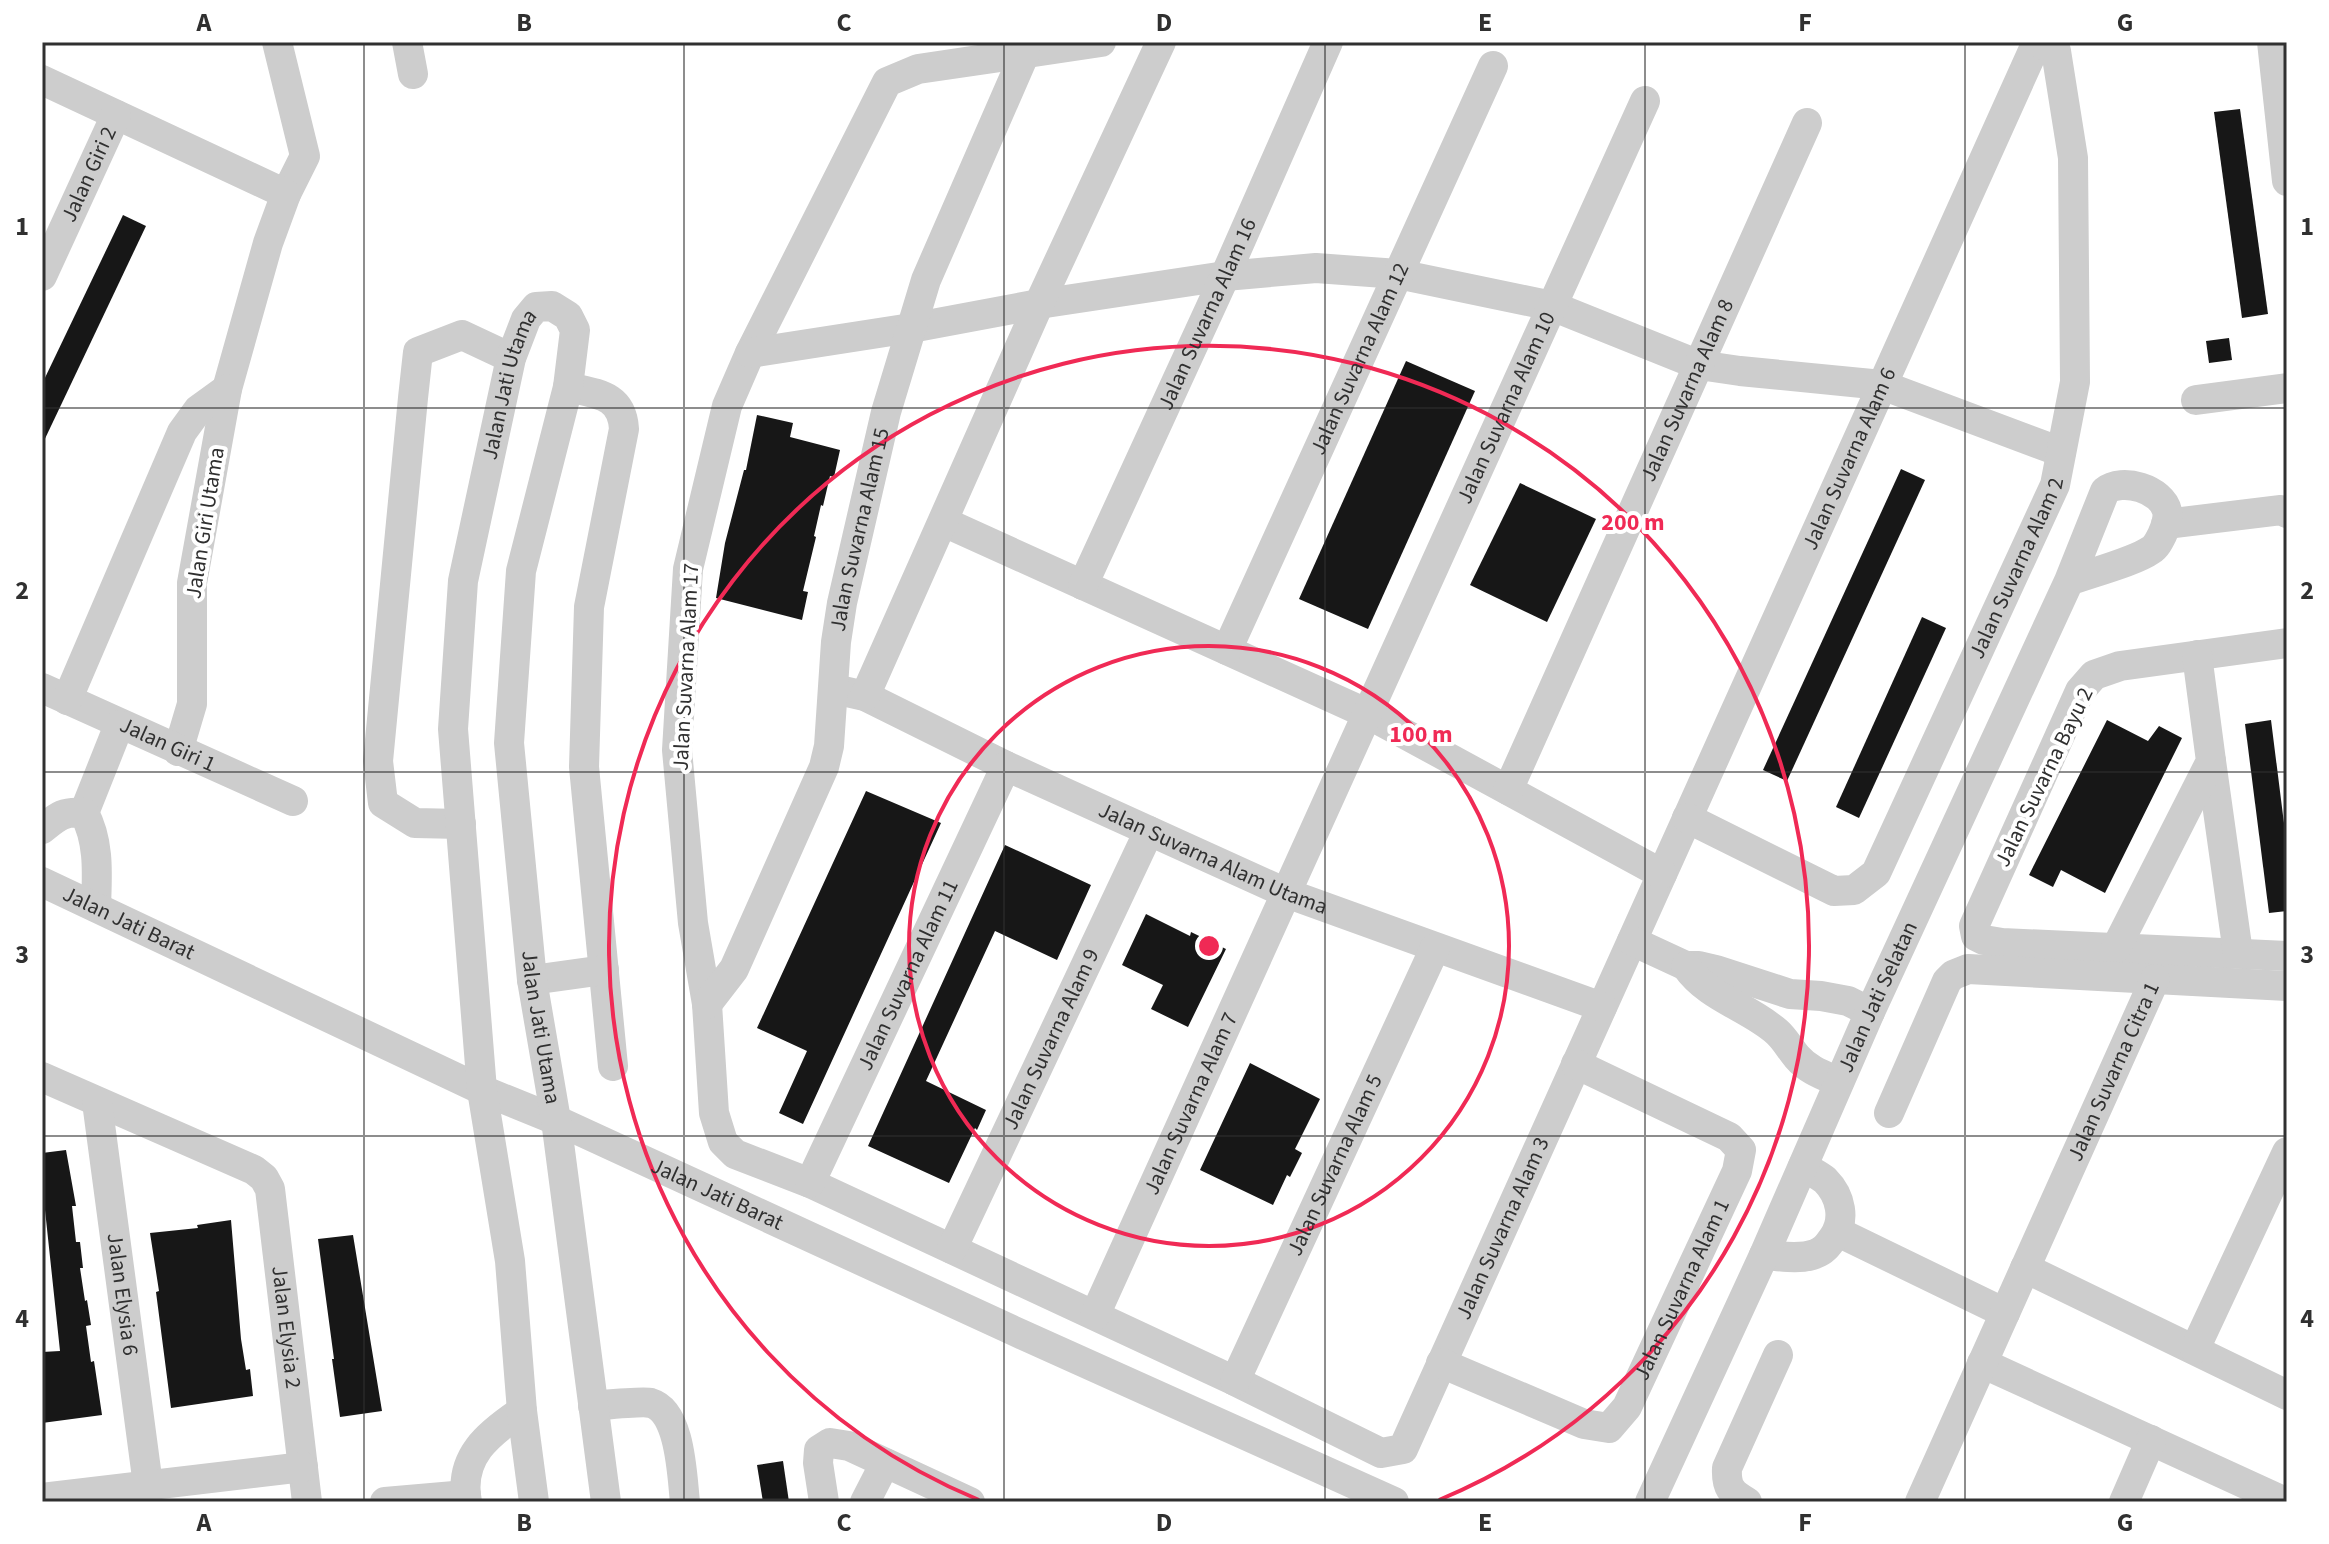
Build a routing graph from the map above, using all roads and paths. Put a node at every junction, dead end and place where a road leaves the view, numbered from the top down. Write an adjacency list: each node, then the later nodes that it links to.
1 (277, 42): 17 (street, Jalan Giri Utama)
2 (407, 42): 10 (street)
3 (1101, 42): 8 (street)
4 (1161, 42): 21 (street)
5 (1328, 42): 20 (street, Jalan Suvarna Alam 16)
6 (2038, 42): 27 (street, Jalan Suvarna Alam 6); 32 (street, Jalan Suvarna Alam 2)
7 (2272, 42): 11 (street)
8 (1025, 53): 23 (street, Jalan Suvarna Alam 15); 24 (street, Jalan Suvarna Alam 17)
9 (1493, 66): 18 (street, Jalan Suvarna Alam 12)
10 (413, 74)
11 (2282, 76): 16 (street)
12 (42, 80): 14 (street)
13 (1645, 101): 22 (street, Jalan Suvarna Alam 10)
14 (116, 115): 17 (street); 19 (street, Jalan Giri 2)
15 (1807, 123): 26 (street, Jalan Suvarna Alam 8)
16 (2287, 181)
17 (286, 194): 30 (street, Jalan Giri Utama)
18 (1398, 274): 20 (street); 22 (street); 39 (street, Jalan Suvarna Alam 12)
19 (42, 276)
20 (1225, 276): 21 (street); 37 (street, Jalan Suvarna Alam 16)
21 (1039, 304): 23 (street); 34 (street)
22 (1552, 306): 26 (street); 44 (street, Jalan Suvarna Alam 10)
23 (911, 328): 24 (street); 41 (street, Jalan Suvarna Alam 15)
24 (750, 353): 70 (street, Jalan Suvarna Alam 17)
25 (511, 358): 28 (street, Jalan Jati Utama); 53 (street, Jalan Jati Utama); 53 (street)
26 (1699, 365): 27 (street); 49 (street, Jalan Suvarna Alam 8)
27 (1882, 385): 32 (street); 52 (street, Jalan Suvarna Alam 6)
28 (568, 387): 66 (street); 68 (street, Jalan Jati Utama)
29 (2287, 388): 31 (street)
30 (227, 389): 42 (street, Jalan Giri Utama); 46 (street, Jalan Giri Utama)
31 (2196, 400)
32 (2061, 452): 52 (street, Jalan Suvarna Alam 2)
33 (2285, 509): 35 (street)
34 (944, 522): 37 (street); 43 (street)
35 (2166, 524): 36 (street); 36 (street, Jalan Jati Selatan)
36 (2069, 581): 72 (street, Jalan Jati Selatan)
37 (1083, 585): 39 (street)
38 (2287, 643): 40 (street, Jalan Suvarna Bayu 2)
39 (1227, 650): 44 (street)
40 (2197, 655): 47 (street); 62 (street, Jalan Suvarna Bayu 2)
41 (834, 689): 43 (street, Jalan Suvarna Alam Utama); 70 (street, Jalan Suvarna Alam 15)
42 (54, 694): 45 (street, Jalan Giri 1)
43 (865, 696): 48 (street, Jalan Suvarna Alam Utama)
44 (1368, 714): 49 (street); 58 (street, Jalan Suvarna Alam 10)
45 (119, 725): 46 (street, Jalan Giri 1); 51 (street)
46 (178, 751): 50 (street, Jalan Giri 1)
47 (2211, 761): 62 (street); 63 (street)
48 (1006, 766): 55 (street, Jalan Suvarna Alam Utama); 83 (street, Jalan Suvarna Alam 11)
49 (1508, 790): 56 (street)
50 (293, 801)
51 (84, 813): 54 (street); 59 (street)
52 (1687, 818): 56 (street, Jalan Suvarna Alam 6)
53 (461, 824): 77 (street, Jalan Jati Utama)
54 (42, 829)
55 (1149, 831): 58 (street, Jalan Suvarna Alam Utama); 85 (street, Jalan Suvarna Alam 9)
56 (1662, 874): 60 (street, Jalan Suvarna Alam 6)
57 (42, 882): 59 (street, Jalan Jati Barat)
58 (1286, 893): 61 (street, Jalan Suvarna Alam Utama); 89 (street, Jalan Suvarna Alam 7)
59 (96, 907): 77 (street, Jalan Jati Barat)
60 (1632, 941): 65 (street); 71 (street, Jalan Suvarna Alam 3)
61 (1435, 948): 71 (street, Jalan Suvarna Alam Utama); 94 (street, Jalan Suvarna Alam 5)
62 (2116, 948): 63 (street)
63 (2238, 953): 64 (street)
64 (2287, 956)
65 (1686, 966): 72 (street); 76 (street)
66 (604, 970): 68 (street); 74 (street)
67 (2155, 979): 69 (street); 79 (street, Jalan Suvarna Citra 1); 87 (street, Jalan Suvarna Citra 1)
68 (532, 980): 80 (street, Jalan Jati Utama)
69 (2287, 986)
70 (707, 1004): 83 (street, Jalan Suvarna Alam 17)
71 (1602, 1007): 73 (street, Jalan Suvarna Alam 3)
72 (1870, 1012): 76 (street, Jalan Jati Selatan)
73 (1576, 1064): 92 (street, Jalan Suvarna Alam 3); 92 (street, Jalan Suvarna Alam 1)
74 (613, 1066)
75 (42, 1077): 78 (street)
76 (1839, 1082): 82 (street, Jalan Jati Selatan)
77 (482, 1090): 80 (street, Jalan Jati Barat); 97 (street, Jalan Jati Utama)
78 (97, 1102): 100 (street, Jalan Elysia 2); 101 (street, Jalan Elysia 6)
79 (1889, 1113)
80 (556, 1120): 96 (street, Jalan Jati Utama); 112 (street, Jalan Jati Barat)
81 (2287, 1152): 90 (street)
82 (1803, 1166): 84 (street); 86 (street, Jalan Jati Selatan)
83 (810, 1183): 85 (street)
84 (1838, 1232): 86 (street); 88 (street)
85 (952, 1249): 89 (street)
86 (1764, 1255): 113 (street, Jalan Jati Selatan)
87 (2025, 1268): 88 (street, Jalan Suvarna Citra 1); 90 (street)
88 (2005, 1313): 93 (street, Jalan Suvarna Citra 1)
89 (1095, 1315): 94 (street)
90 (2195, 1349): 95 (street)
91 (1778, 1355): 114 (street)
92 (1441, 1363): 94 (street, Jalan Suvarna Alam 3)
93 (1982, 1363): 98 (street); 115 (street, Jalan Suvarna Citra 1)
94 (1235, 1381)
95 (2287, 1395)
96 (593, 1406): 107 (street, Jalan Jati Utama); 108 (street)
97 (522, 1411): 103 (street); 106 (street, Jalan Jati Utama)
98 (2151, 1440): 116 (street); 117 (street)
99 (885, 1463): 109 (street); 110 (street); 111 (street)
100 (303, 1467): 101 (street); 104 (street, Jalan Elysia 2)
101 (148, 1485): 102 (street)
102 (42, 1498)
103 (467, 1498): 105 (street)
104 (307, 1502)
105 (385, 1502)
106 (534, 1502)
107 (606, 1502)
108 (685, 1502)
109 (824, 1502)
110 (865, 1502)
111 (970, 1502)
112 (1394, 1502)
113 (1650, 1502)
114 (1747, 1502)
115 (1920, 1502)
116 (2124, 1502)
117 (2285, 1502)

